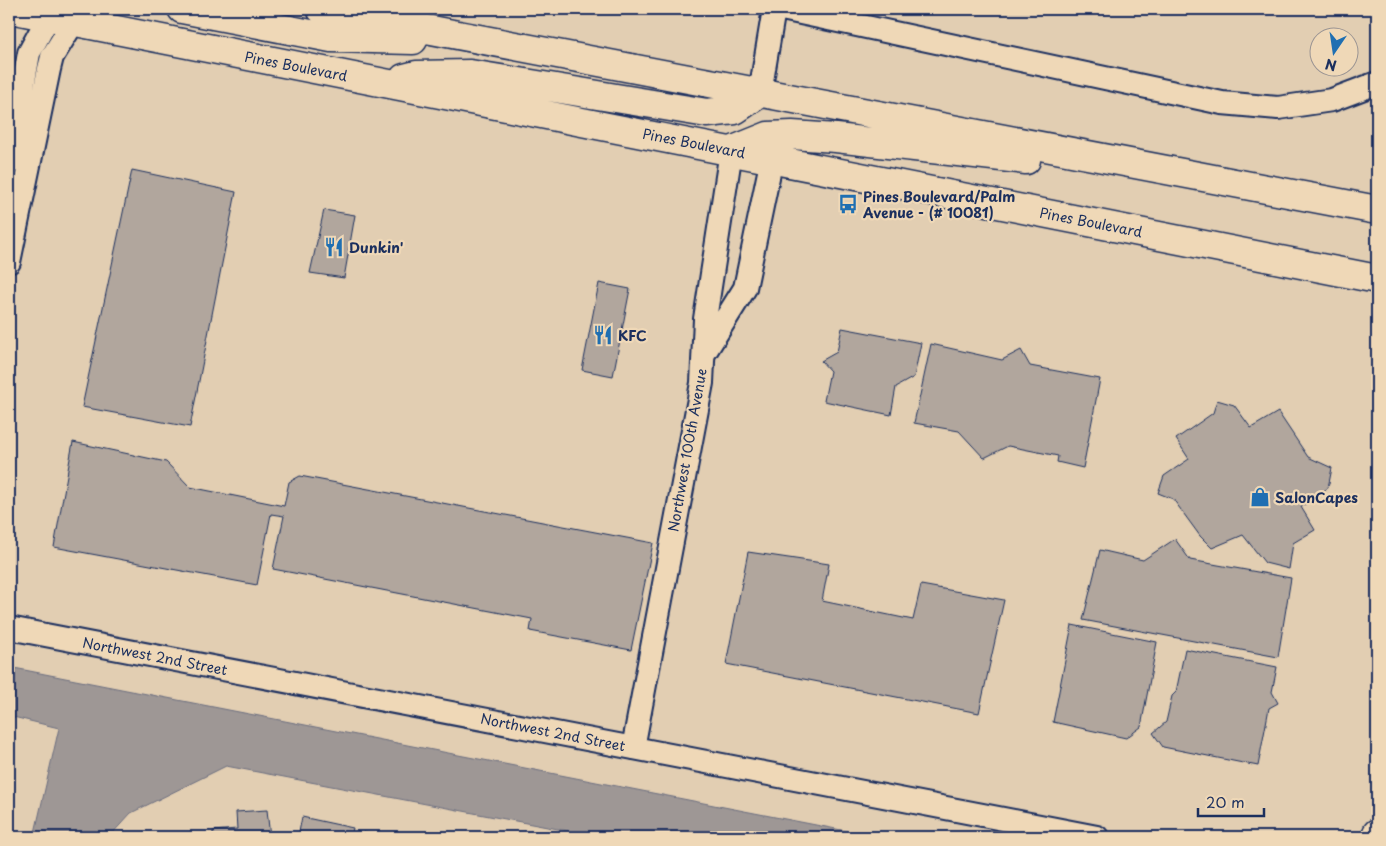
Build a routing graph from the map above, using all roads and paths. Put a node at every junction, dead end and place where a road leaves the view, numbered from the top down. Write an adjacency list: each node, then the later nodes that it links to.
1 (10, 9): 6 (main road, Pines Boulevard)
2 (182, 9): 7 (main road)
3 (321, 9): 7 (main road)
4 (774, 9): 10 (street)
5 (782, 9): 9 (street)
6 (60, 15): 8 (main road, Pines Boulevard); 14 (street); 16 (street)
7 (492, 42): 10 (main road)
8 (383, 83): 10 (main road); 11 (main road, Pines Boulevard)
9 (1377, 83)
10 (760, 93): 13 (main road)
11 (731, 151): 12 (main road, Pines Boulevard); 13 (main road); 18 (street, Northwest 100th Avenue)
12 (772, 158): 17 (main road, Pines Boulevard); 18 (street)
13 (1102, 158): 15 (main road)
14 (9, 162)
15 (1377, 210)
16 (9, 262)
17 (1377, 279)
18 (704, 355): 20 (street, Northwest 100th Avenue)
19 (9, 628): 20 (street, Northwest 2nd Street)
20 (633, 748): 22 (street, Northwest 2nd Street)
21 (1377, 833): 23 (main road)
22 (1097, 837)
23 (1376, 837)

